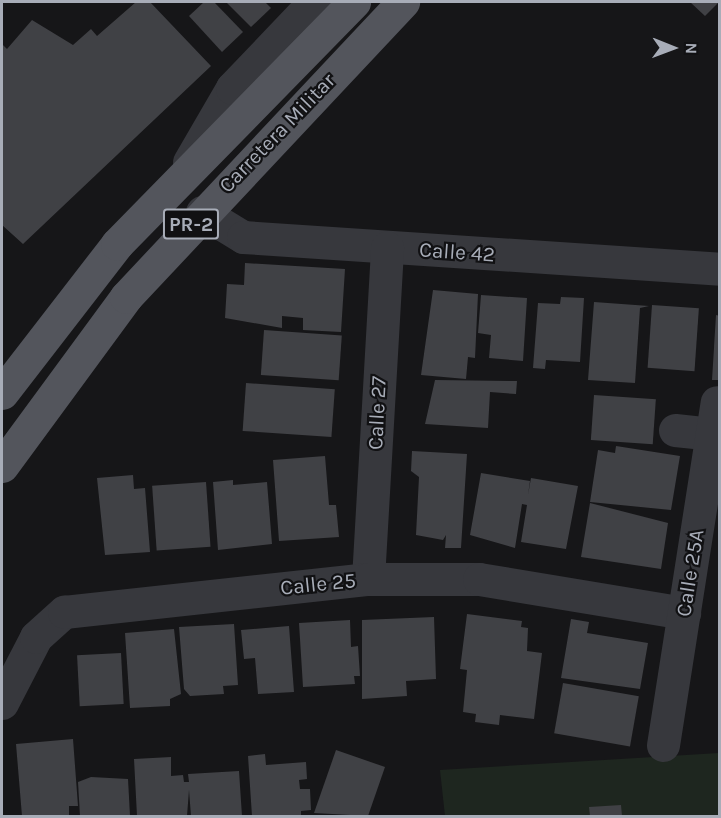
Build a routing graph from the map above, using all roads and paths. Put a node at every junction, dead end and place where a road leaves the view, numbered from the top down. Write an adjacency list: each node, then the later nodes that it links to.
1 (314, 2): 4 (street)
2 (354, 2): 4 (main road, Carretera Militar / PR-2)
3 (403, 2): 5 (main road, Carretera Militar / PR-2)
4 (178, 182): 8 (main road, Carretera Militar / PR-2)
5 (202, 212): 6 (street, Calle 42); 12 (main road, Carretera Militar / PR-2)
6 (387, 248): 7 (street, Calle 42); 13 (street, Calle 27)
7 (720, 269)
8 (2, 393)
9 (717, 402): 11 (street, Calle 25A)
10 (675, 430): 11 (street)
11 (712, 434): 14 (street, Calle 25A)
12 (2, 466)
13 (368, 579): 14 (street, Calle 25); 15 (street, Calle 25)
14 (684, 613): 16 (street, Calle 25A)
15 (2, 703)
16 (663, 745)

